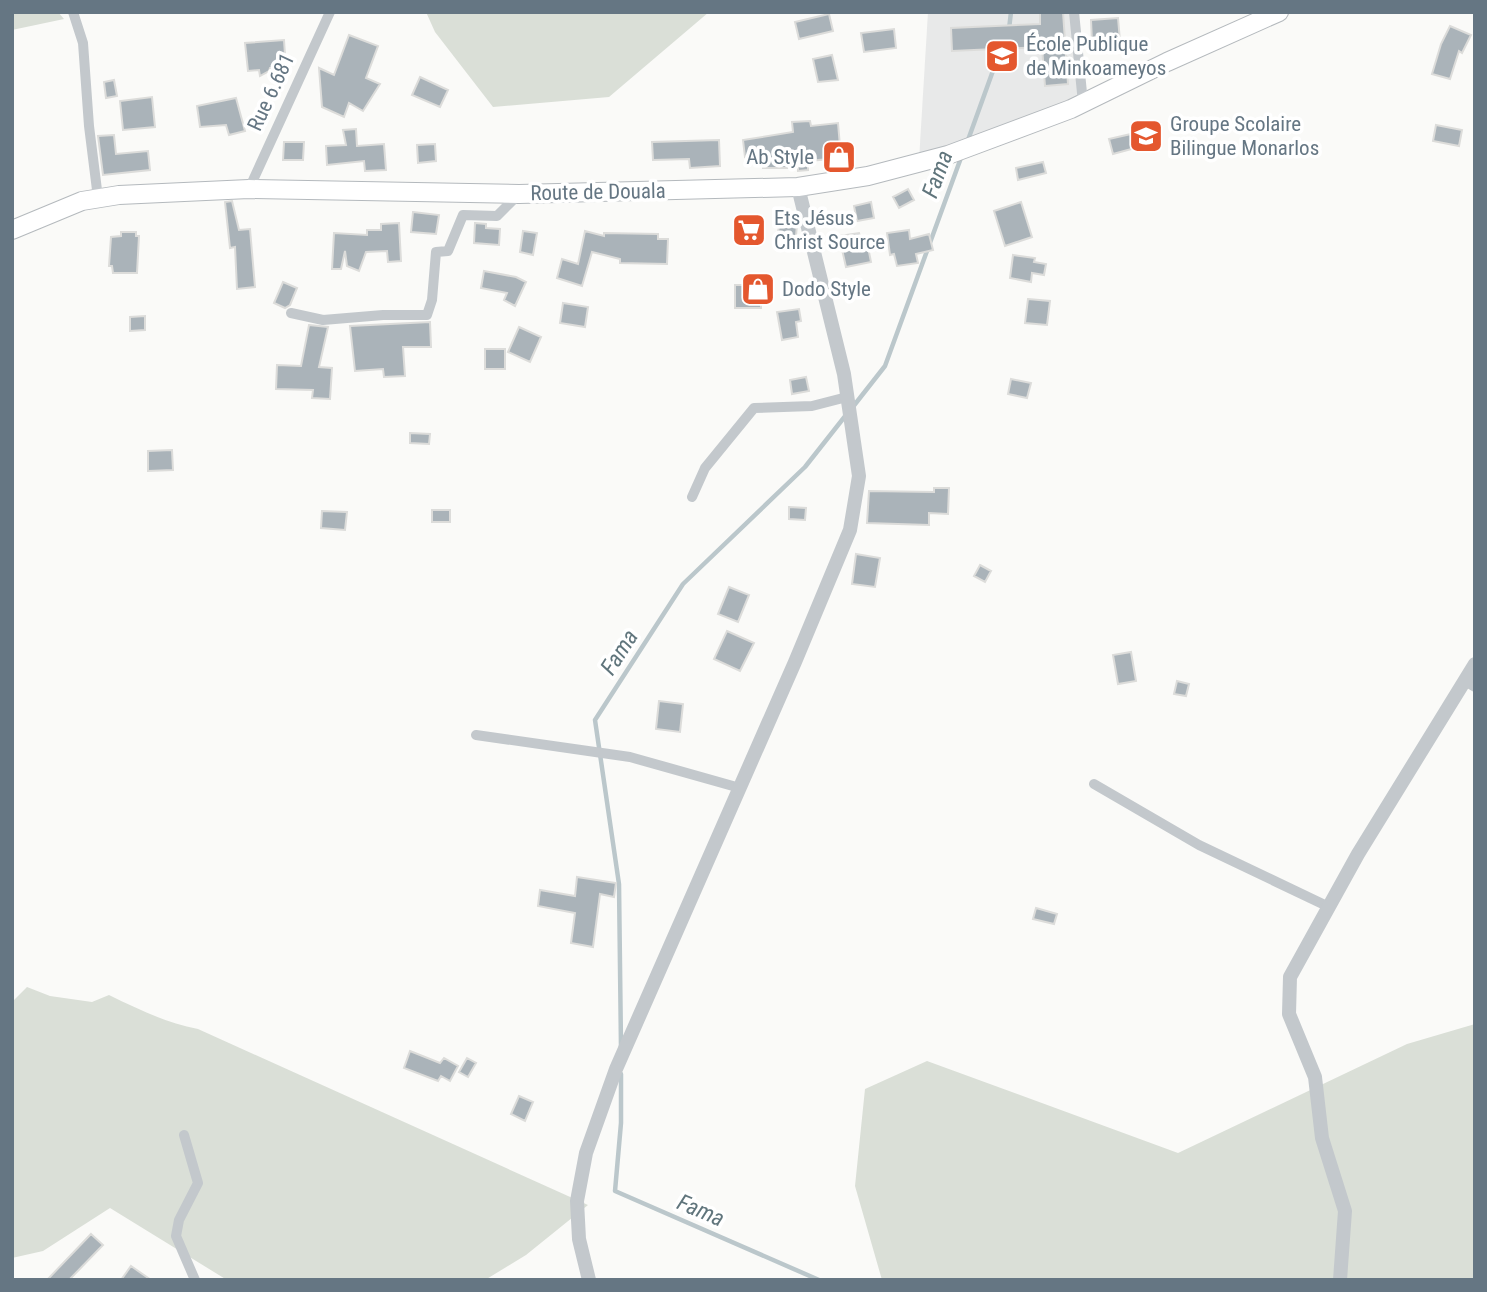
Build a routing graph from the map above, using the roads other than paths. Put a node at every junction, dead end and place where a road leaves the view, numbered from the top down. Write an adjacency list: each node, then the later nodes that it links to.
1 (74, 12): 10 (street)
2 (330, 12): 8 (street, Rue 6.681)
3 (1074, 12): 6 (street)
4 (1279, 12): 5 (highway, Route de Douala)
5 (1259, 17): 6 (highway, Route de Douala)
6 (1083, 103): 7 (highway, Route de Douala)
7 (798, 187): 9 (highway, Route de Douala); 13 (street)
8 (249, 189): 9 (highway, Route de Douala); 10 (highway, Route de Douala)
9 (519, 194): 12 (street)
10 (98, 198): 11 (highway, Route de Douala)
11 (12, 230)
12 (291, 313)
13 (847, 397): 14 (street); 19 (street)
14 (692, 497)
15 (1475, 664): 16 (street)
16 (1470, 684): 20 (street)
17 (476, 735): 19 (street)
18 (1094, 784): 20 (street)
19 (740, 788): 23 (street)
20 (1329, 907): 24 (street)
21 (184, 1135): 22 (street)
22 (195, 1280)
23 (589, 1280)
24 (1340, 1280)

